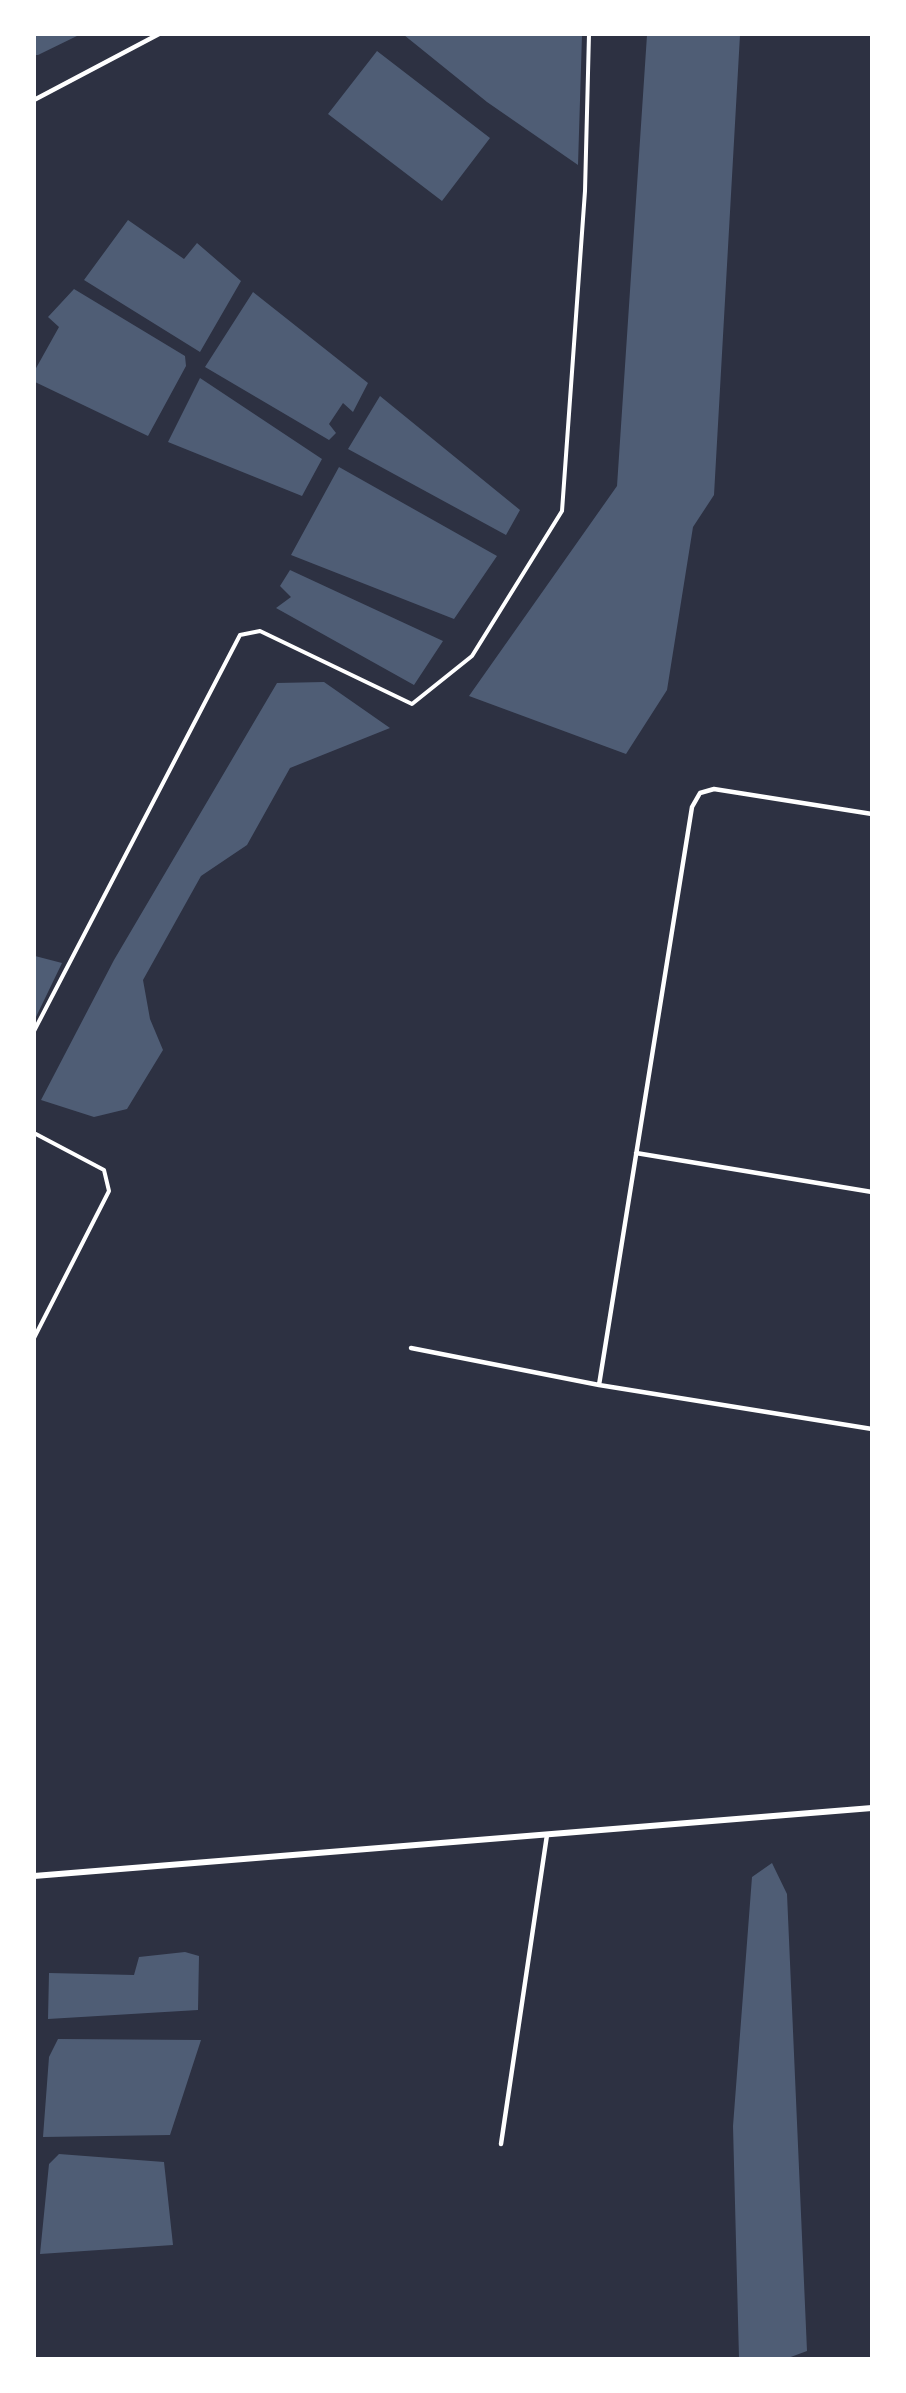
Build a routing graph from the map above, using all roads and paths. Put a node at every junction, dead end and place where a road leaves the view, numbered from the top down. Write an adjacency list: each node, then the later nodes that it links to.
1 (159, 34): 3 (lane)
2 (589, 34): 5 (path)
3 (34, 100)
4 (872, 814): 7 (lane)
5 (34, 1031)
6 (34, 1133): 9 (path)
7 (636, 1153): 8 (lane); 11 (lane)
8 (872, 1192)
9 (34, 1338)
10 (411, 1348): 11 (lane)
11 (599, 1385): 12 (lane)
12 (872, 1429)
13 (872, 1808): 14 (street)
14 (547, 1835): 15 (street); 16 (lane)
15 (34, 1876)
16 (501, 2144)

